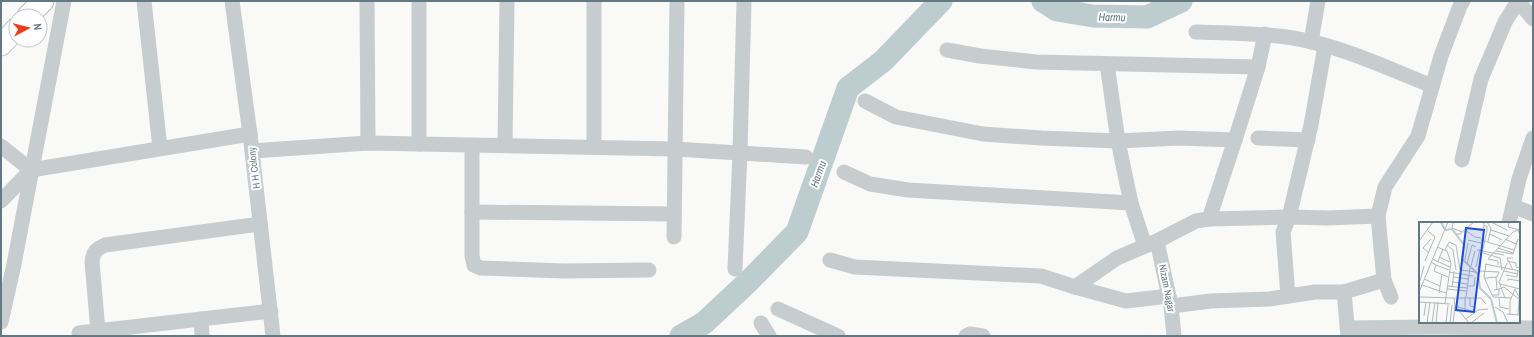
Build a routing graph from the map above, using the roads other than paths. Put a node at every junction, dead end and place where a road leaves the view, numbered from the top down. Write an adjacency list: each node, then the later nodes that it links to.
1 (64, 1): 43 (street)
2 (144, 1): 37 (street)
3 (232, 1): 25 (street, H H Colony)
4 (367, 1): 31 (street)
5 (419, 1): 32 (street)
6 (507, 1): 34 (street)
7 (594, 1): 36 (street)
8 (677, 1): 38 (street)
9 (744, 1): 40 (street)
10 (1318, 1): 17 (street)
11 (1463, 1): 23 (street)
12 (1518, 1): 13 (street); 42 (street)
13 (1533, 19)
14 (1196, 32): 15 (street)
15 (1265, 34): 17 (street); 22 (street)
16 (8, 38): 18 (main road)
17 (1311, 42): 19 (street)
18 (1, 45)
19 (1325, 46): 23 (street); 29 (street)
20 (946, 50): 21 (street)
21 (1107, 64): 22 (street); 30 (street, Nizam Nagar)
22 (1258, 67): 28 (street)
23 (1432, 86): 51 (street)
24 (865, 101): 30 (street)
25 (250, 134): 37 (street); 39 (street, H H Colony)
26 (1258, 138): 29 (street)
27 (1533, 138): 47 (street)
28 (1235, 140): 30 (street); 53 (street)
29 (1308, 140): 52 (street)
30 (1118, 141): 46 (street, Nizam Nagar)
31 (368, 143): 32 (street); 39 (street)
32 (419, 144): 33 (street)
33 (472, 145): 34 (street); 48 (street)
34 (505, 145): 36 (street)
35 (1, 146): 43 (street)
36 (594, 147): 38 (street)
37 (160, 148): 43 (street)
38 (675, 149): 40 (street); 49 (street)
39 (252, 151): 55 (street, H H Colony)
40 (740, 152): 41 (street); 59 (street)
41 (806, 156)
42 (1462, 160)
43 (31, 170): 45 (street); 70 (street)
44 (844, 172): 46 (street)
45 (1, 201)
46 (1131, 203): 57 (street, Nizam Nagar)
47 (1512, 206): 50 (street); 54 (street)
48 (472, 212): 49 (street); 60 (street)
49 (674, 214): 56 (street)
50 (1533, 214)
51 (1378, 216): 52 (street); 61 (street)
52 (1289, 217): 53 (street); 64 (street)
53 (1209, 220): 57 (street)
54 (1509, 222)
55 (260, 224): 68 (street, H H Colony); 72 (street)
56 (674, 237)
57 (1151, 243): 62 (street); 66 (street, Nizam Nagar)
58 (830, 260): 62 (street)
59 (735, 269)
60 (649, 270)
61 (1384, 280): 63 (street); 65 (street)
62 (1075, 287): 66 (street)
63 (1344, 292): 64 (street); 73 (street)
64 (1288, 296): 66 (street)
65 (1390, 297)
66 (1170, 301): 80 (street, Nizam Nagar)
67 (778, 309): 77 (street)
68 (270, 311): 69 (street); 76 (street, H H Colony)
69 (201, 319): 72 (street); 75 (street)
70 (1, 322)
71 (1533, 328): 73 (street)
72 (106, 332): 74 (street)
73 (1348, 332)
74 (79, 333)
75 (202, 336)
76 (273, 336)
77 (838, 336)
78 (966, 336): 79 (street)
79 (983, 336)
80 (1174, 336)

